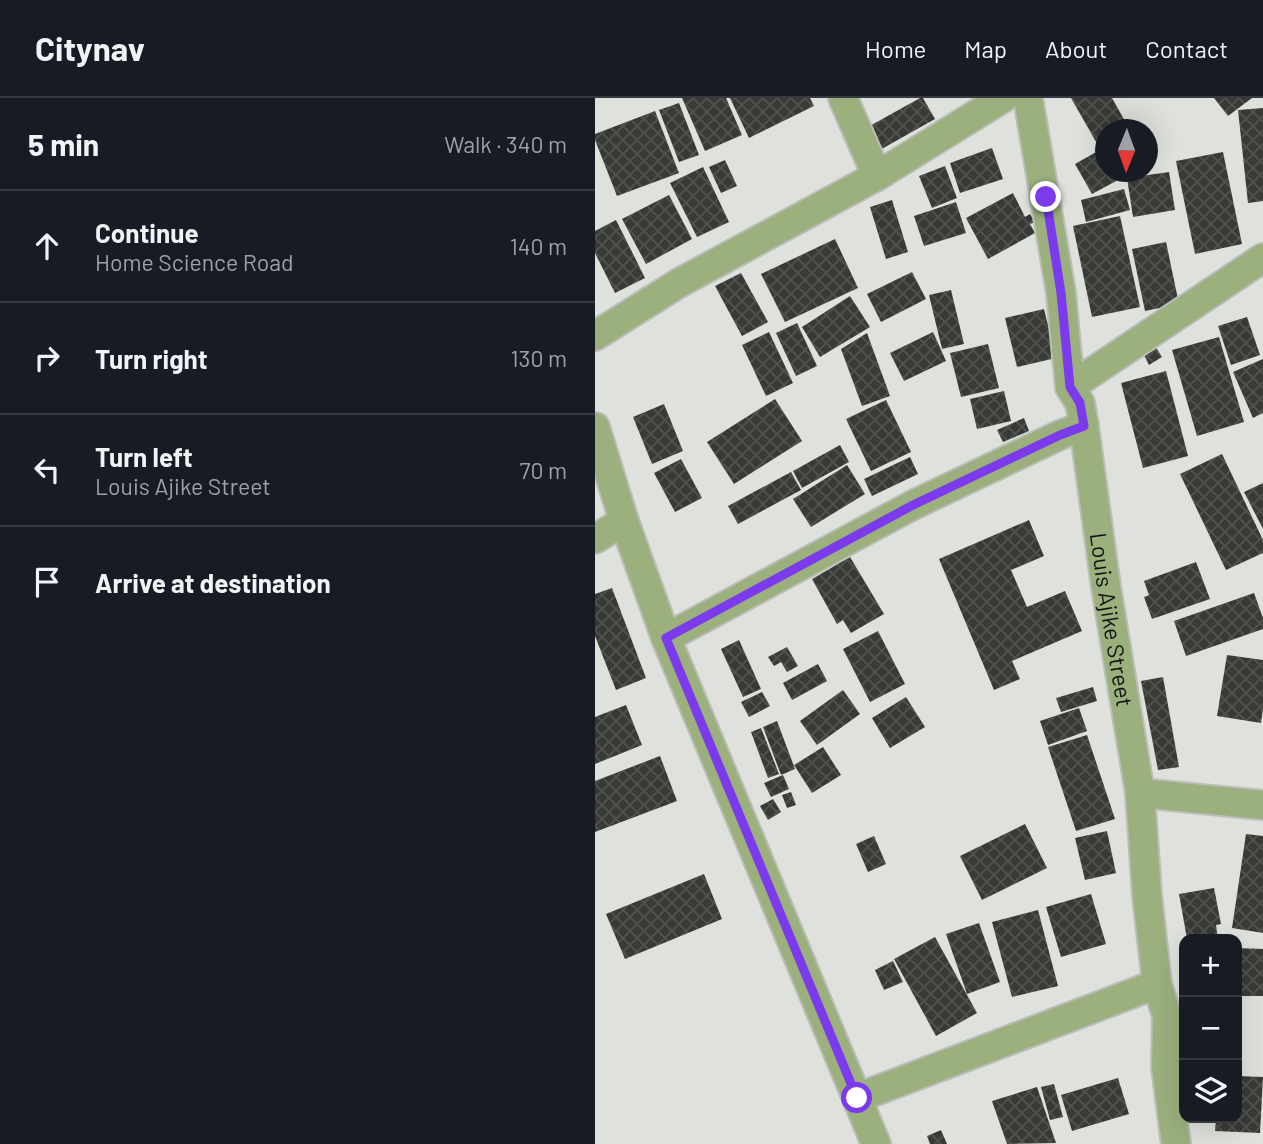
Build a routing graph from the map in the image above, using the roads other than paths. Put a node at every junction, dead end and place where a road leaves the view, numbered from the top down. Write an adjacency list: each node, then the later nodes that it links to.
1 (843, 98): 4 (street)
2 (1003, 98): 4 (street)
3 (1028, 98): 7 (street, Louis Ajike Street)
4 (877, 176): 6 (street)
5 (1263, 258): 7 (street)
6 (595, 337)
7 (1070, 387): 9 (street, Louis Ajike Street)
8 (595, 426): 10 (street)
9 (1084, 426): 12 (street); 13 (street, Louis Ajike Street)
10 (624, 521): 11 (street); 12 (street)
11 (595, 539)
12 (666, 638): 16 (street)
13 (1140, 793): 14 (street); 15 (street, Louis Ajike Street)
14 (1263, 805)
15 (1157, 984): 16 (street); 18 (street, Louis Ajike Street)
16 (857, 1098): 17 (street)
17 (876, 1144)
18 (1176, 1144)

